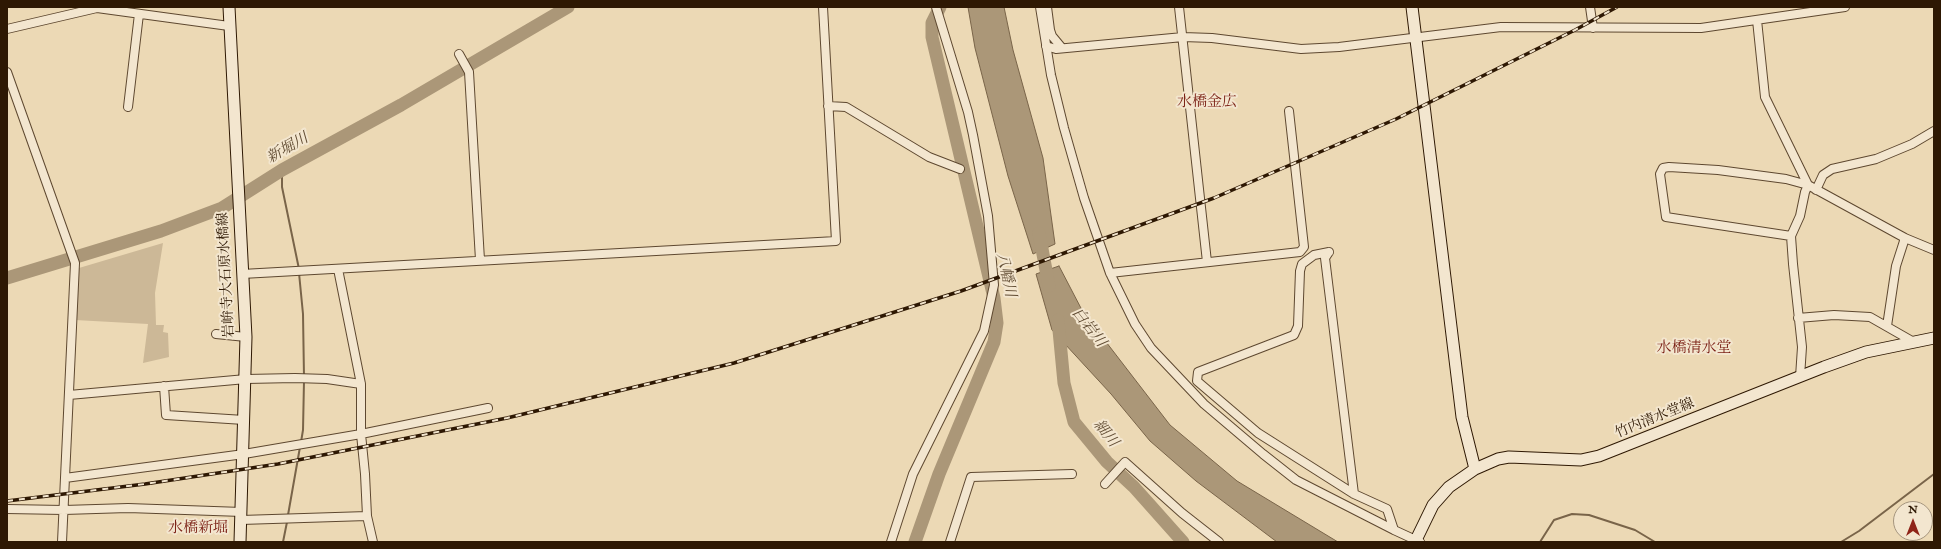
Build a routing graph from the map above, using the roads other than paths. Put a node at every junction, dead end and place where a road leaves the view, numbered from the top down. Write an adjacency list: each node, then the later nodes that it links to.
1 (229, 7): 12 (main road, 岩峅寺大石原水橋線)
2 (822, 7): 21 (street)
3 (936, 7): 65 (street)
4 (1040, 7): 17 (street)
5 (1047, 7): 18 (street)
6 (1179, 7): 15 (street)
7 (1412, 7): 16 (main road)
8 (1590, 7): 13 (street)
9 (1845, 7): 11 (street)
10 (139, 14): 12 (street); 14 (street); 22 (street)
11 (1757, 20): 13 (street); 26 (street)
12 (229, 26): 35 (main road, 岩峅寺大石原水橋線)
13 (1593, 28): 16 (street)
14 (7, 30)
15 (1183, 37): 16 (street); 18 (street); 32 (street)
16 (1416, 37): 51 (main road)
17 (1046, 46): 18 (street); 34 (street)
18 (1062, 48)
19 (459, 54): 31 (street)
20 (7, 72): 46 (street)
21 (828, 106): 25 (street); 31 (street)
22 (128, 107)
23 (1289, 111): 32 (street)
24 (1934, 131): 27 (street)
25 (960, 169)
26 (1808, 185): 27 (street); 28 (street); 28 (street)
27 (1816, 190): 29 (street)
28 (1792, 236): 36 (street)
29 (1906, 238): 30 (street); 37 (street)
30 (1934, 250)
31 (480, 260): 33 (street)
32 (1207, 262): 34 (street)
33 (338, 269): 35 (street); 44 (street)
34 (1110, 273): 60 (street)
35 (242, 274): 39 (main road, 岩峅寺大石原水橋線)
36 (1798, 318): 37 (street); 42 (street)
37 (1887, 326): 41 (street)
38 (216, 334): 39 (street)
39 (246, 337): 43 (main road, 岩峅寺大石原水橋線)
40 (1934, 338): 41 (main road, 竹内清水堂線)
41 (1912, 341): 42 (main road, 竹内清水堂線)
42 (1800, 377): 51 (main road, 竹内清水堂線)
43 (246, 379): 44 (street); 45 (street); 48 (main road, 岩峅寺大石原水橋線)
44 (360, 384): 49 (street)
45 (164, 386): 46 (street); 48 (street)
46 (69, 395): 53 (street)
47 (488, 408): 49 (street)
48 (244, 420): 50 (main road, 岩峅寺大石原水橋線)
49 (361, 434): 50 (street); 59 (street)
50 (244, 454): 53 (street); 58 (main road, 岩峅寺大石原水橋線)
51 (1475, 469): 61 (main road, 竹内清水堂線)
52 (1072, 474): 66 (street)
53 (65, 478): 57 (street)
54 (1106, 484): 67 (street)
55 (1354, 494): 55 (street); 60 (street)
56 (7, 509): 57 (street)
57 (64, 510): 58 (street); 62 (street)
58 (241, 516): 59 (street); 63 (main road, 岩峅寺大石原水橋線)
59 (367, 516): 64 (street)
60 (1394, 530): 61 (street)
61 (1417, 541)
62 (62, 542)
63 (240, 542)
64 (373, 542)
65 (891, 542)
66 (950, 542)
67 (1219, 542)

